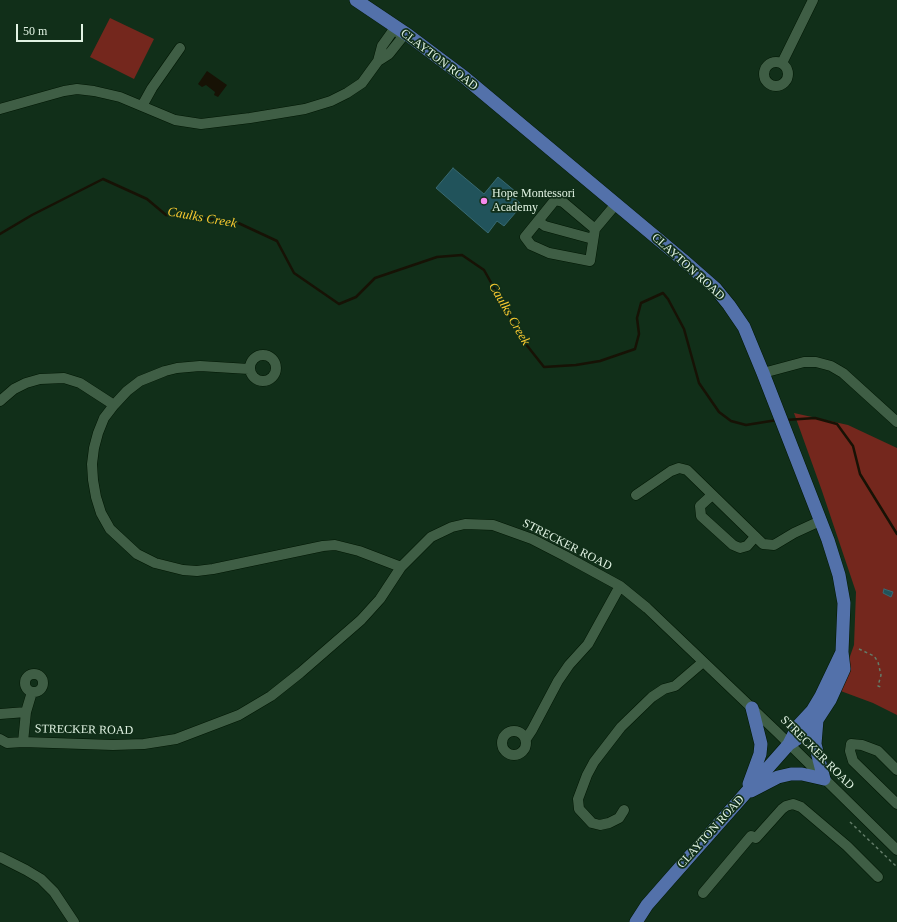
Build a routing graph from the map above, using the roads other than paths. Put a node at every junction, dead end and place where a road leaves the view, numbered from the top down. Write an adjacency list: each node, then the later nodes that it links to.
1 (356, 0): 3 (main road, CLAYTON ROAD)
2 (813, 0): 5 (street)
3 (400, 30): 6 (street); 8 (main road, CLAYTON ROAD)
4 (180, 48): 6 (street)
5 (782, 63)
6 (142, 106): 7 (street)
7 (0, 109)
8 (616, 204): 10 (street); 12 (main road, CLAYTON ROAD)
9 (538, 221): 10 (street); 10 (street); 10 (street)
10 (594, 234)
11 (249, 369): 14 (street)
12 (763, 373): 15 (street); 18 (main road, CLAYTON ROAD)
13 (0, 401): 14 (street)
14 (114, 405): 20 (street)
15 (897, 422)
16 (636, 495): 17 (street)
17 (712, 495): 19 (street); 19 (street)
18 (820, 521): 19 (street); 22 (main road, CLAYTON ROAD)
19 (755, 537)
20 (401, 567): 21 (street, STRECKER ROAD); 30 (street, STRECKER ROAD)
21 (620, 586): 23 (street, STRECKER ROAD); 29 (street)
22 (842, 652): 28 (main road, CLAYTON ROAD); 32 (main road, CLAYTON ROAD)
23 (703, 662): 25 (street, STRECKER ROAD); 37 (street)
24 (32, 692): 26 (street)
25 (752, 708): 32 (street, STRECKER ROAD); 35 (main road)
26 (26, 712): 27 (street); 30 (street)
27 (0, 714)
28 (817, 720): 32 (main road, CLAYTON ROAD); 34 (main road)
29 (526, 739)
30 (23, 742): 31 (street, STRECKER ROAD)
31 (2, 744)
32 (789, 744): 34 (street, STRECKER ROAD); 35 (main road, CLAYTON ROAD)
33 (897, 770): 36 (street)
34 (824, 779): 35 (main road); 38 (street, STRECKER ROAD)
35 (744, 795): 43 (main road, CLAYTON ROAD)
36 (897, 804)
37 (624, 810)
38 (897, 850)
39 (0, 857): 42 (street)
40 (878, 877): 41 (street)
41 (703, 893)
42 (74, 922)
43 (636, 922)

